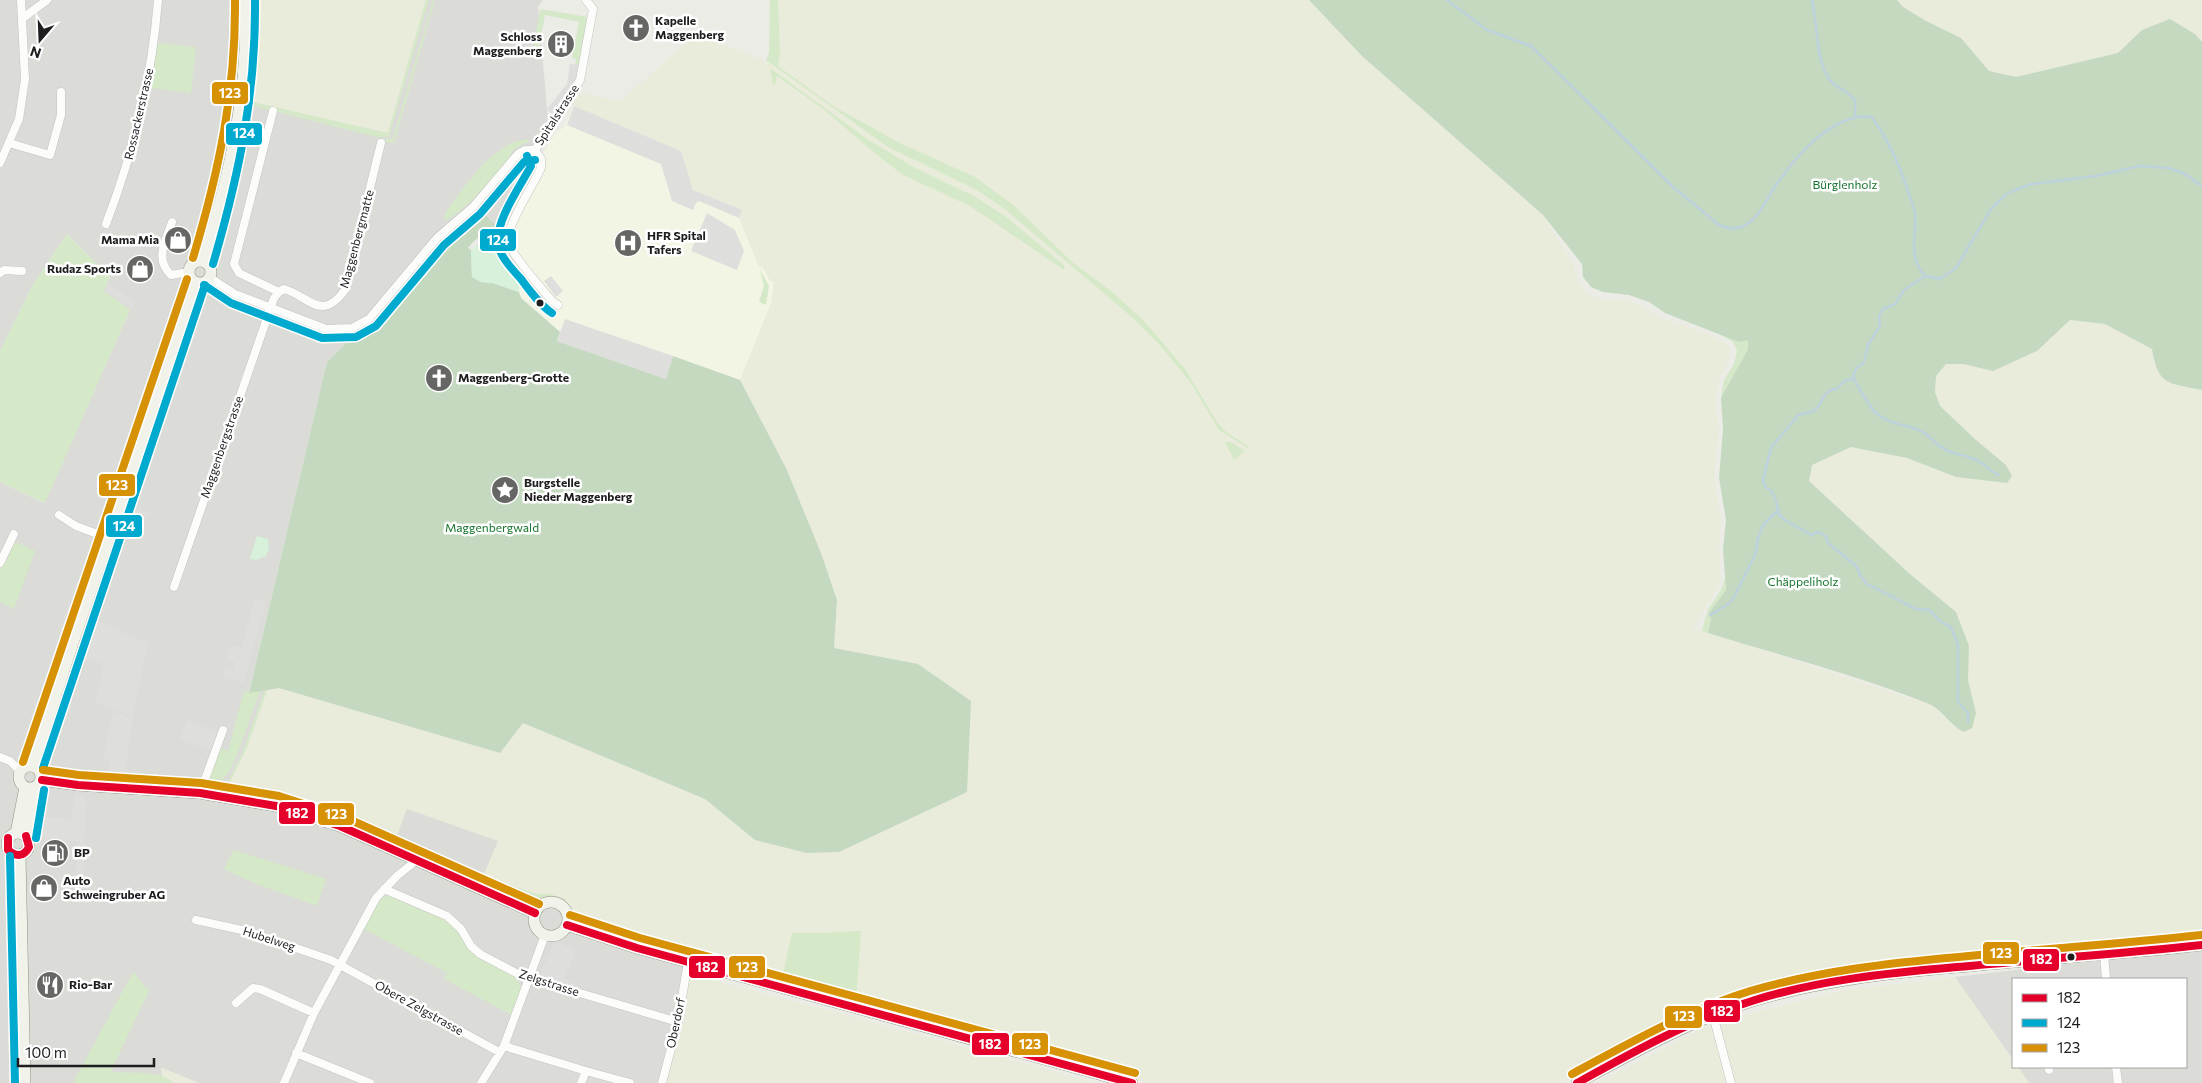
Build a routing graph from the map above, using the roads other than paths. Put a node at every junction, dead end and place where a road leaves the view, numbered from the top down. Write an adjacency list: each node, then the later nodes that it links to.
1 (21, 0): 6 (street)
2 (47, 0): 6 (street)
3 (158, 0): 14 (street, Rossackerstrasse)
4 (246, 0): 15 (main road)
5 (586, 0): 11 (street, Spitalstrasse)
6 (23, 18): 9 (street)
7 (61, 92): 9 (street)
8 (273, 111): 20 (street, Maggenbergmatte)
9 (9, 143): 12 (street)
10 (381, 143): 20 (street, Maggenbergmatte)
11 (535, 150): 21 (street); 22 (street, Spitalstrasse)
12 (0, 163)
13 (172, 222): 18 (street)
14 (106, 224)
15 (203, 261): 18 (main road); 19 (main road)
16 (22, 270): 17 (street)
17 (0, 273)
18 (192, 277): 19 (main road); 25 (main road)
19 (209, 277): 22 (street, Spitalstrasse)
20 (279, 292): 22 (street)
21 (558, 305)
22 (270, 307): 27 (street, Maggenbergstrasse)
23 (59, 515): 25 (street)
24 (14, 534): 26 (street)
25 (108, 538): 30 (main road)
26 (0, 563)
27 (174, 587)
28 (223, 730): 33 (street)
29 (0, 757): 31 (street)
30 (33, 765): 31 (main road); 32 (main road)
31 (20, 771): 32 (main road)
32 (33, 785): 33 (main road); 34 (main road)
33 (200, 793): 37 (main road)
34 (21, 834): 35 (main road); 36 (main road)
35 (3, 846): 36 (main road)
36 (20, 856): 57 (main road)
37 (418, 859): 38 (street); 39 (main road)
38 (384, 889): 46 (street); 48 (street, Zelgstrasse)
39 (534, 913): 41 (main road); 42 (main road)
40 (196, 920): 46 (street, Hubelweg)
41 (567, 925): 42 (main road); 45 (main road)
42 (545, 935): 48 (street)
43 (2202, 945): 44 (main road)
44 (2104, 954): 47 (street); 51 (main road)
45 (688, 962): 52 (street, Oberdorf); 64 (main road)
46 (339, 965): 50 (street); 53 (street, Obere Zelgstrasse)
47 (2106, 978)
48 (529, 979): 52 (street, Zelgstrasse); 53 (street)
49 (236, 1003): 50 (street)
50 (314, 1013): 54 (street)
51 (1713, 1015): 65 (main road); 66 (street)
52 (678, 1022): 63 (street, Oberdorf)
53 (502, 1049): 56 (street); 60 (street)
54 (296, 1053): 58 (street); 59 (street)
55 (2116, 1068): 67 (street)
56 (586, 1071): 61 (street); 62 (street)
57 (25, 1083)
58 (284, 1083)
59 (370, 1083)
60 (481, 1083)
61 (581, 1083)
62 (630, 1083)
63 (662, 1083)
64 (1132, 1083)
65 (1577, 1083)
66 (1731, 1083)
67 (2118, 1083)

